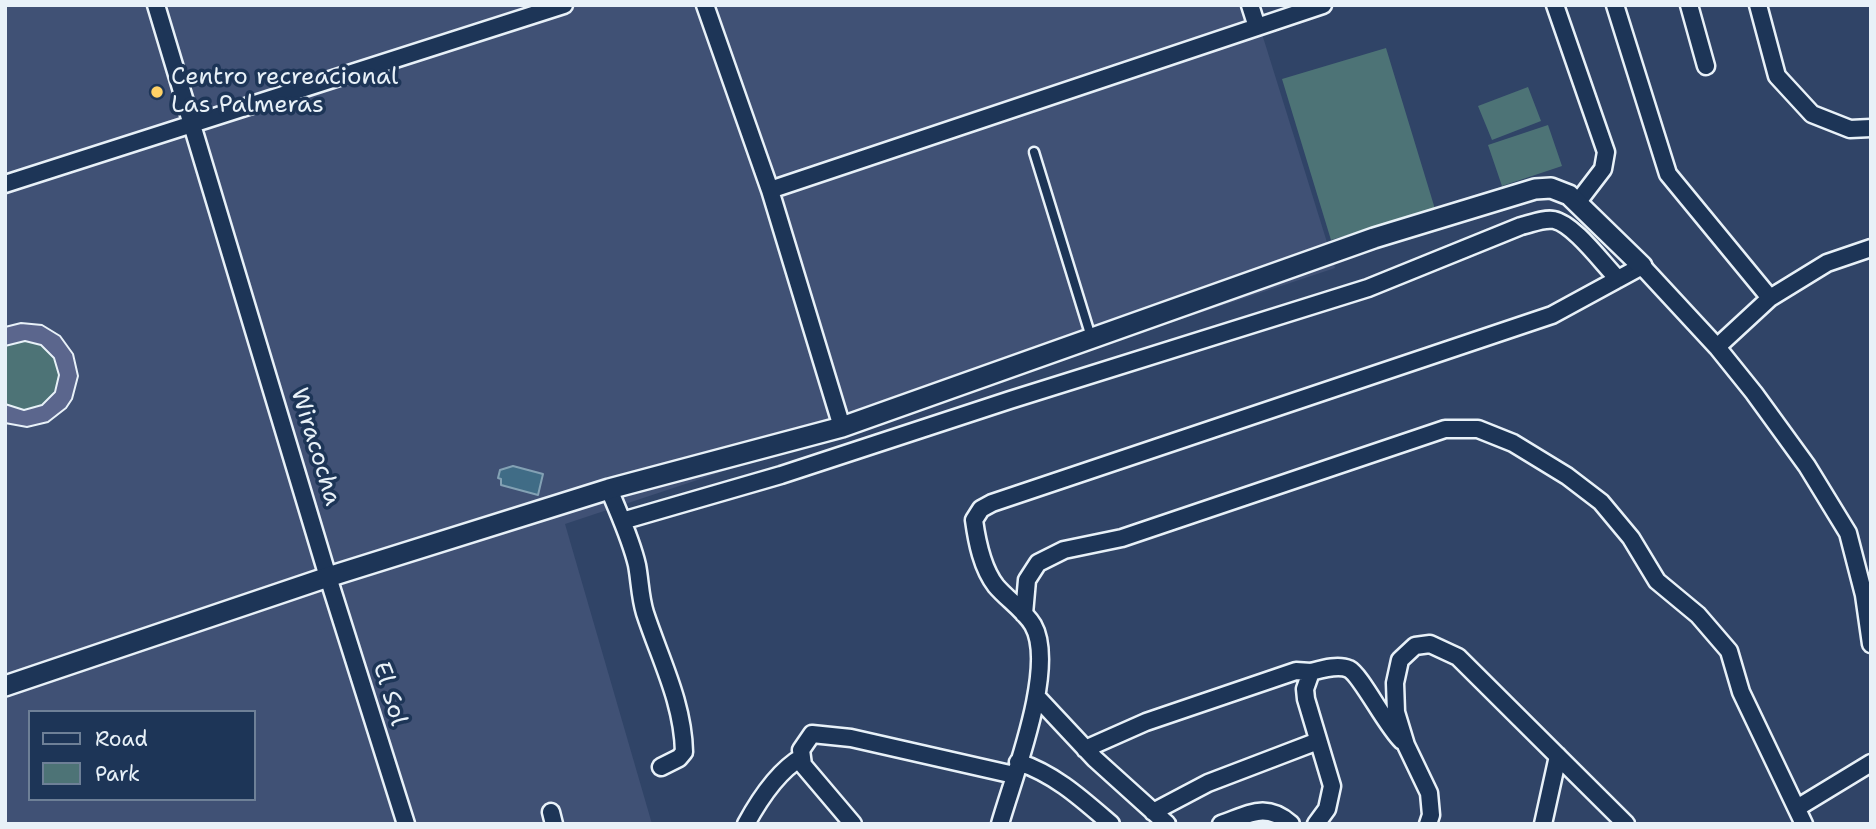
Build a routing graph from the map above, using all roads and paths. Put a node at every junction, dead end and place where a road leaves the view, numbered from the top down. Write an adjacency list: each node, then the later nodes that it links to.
1 (156, 5): 12 (street, Wiracocha)
2 (564, 5): 12 (street)
3 (705, 5): 16 (street)
4 (1250, 5): 10 (street)
5 (1323, 5): 10 (street)
6 (1555, 5): 17 (street)
7 (1615, 5): 21 (street)
8 (1689, 5): 11 (street)
9 (1758, 5): 13 (street)
10 (1257, 27): 16 (street)
11 (1706, 66)
12 (192, 125): 15 (street); 27 (street, Wiracocha)
13 (1871, 128)
14 (1034, 152): 22 (lane)
15 (5, 184)
16 (770, 190): 24 (street)
17 (1577, 203): 19 (street); 22 (street)
18 (1871, 248): 21 (street)
19 (1642, 266): 20 (street); 23 (street)
20 (1618, 279): 26 (street); 28 (street)
21 (1770, 298): 23 (street)
22 (1091, 338): 24 (street)
23 (1717, 346): 29 (street)
24 (842, 427): 25 (street)
25 (609, 489): 26 (street); 27 (street)
26 (622, 521): 39 (street)
27 (328, 577): 31 (street); 43 (street, El Sol)
28 (1024, 614): 32 (street); 41 (street)
29 (1871, 644)
30 (1311, 672): 33 (street); 34 (street); 35 (street)
31 (5, 686)
32 (1037, 697): 35 (street); 40 (street)
33 (1318, 741): 42 (street); 51 (street)
34 (1406, 745): 36 (street); 52 (street)
35 (1085, 749): 42 (street)
36 (1558, 756): 53 (street); 54 (street)
37 (802, 757): 40 (street); 44 (street); 45 (street)
38 (1871, 763): 41 (street)
39 (661, 767)
40 (1016, 768): 46 (street); 47 (street)
41 (1797, 808): 55 (street)
42 (1153, 812): 48 (street)
43 (405, 824)
44 (746, 824)
45 (853, 824)
46 (1000, 824)
47 (1111, 824)
48 (1167, 824)
49 (1221, 824): 50 (street)
50 (1291, 824)
51 (1316, 824)
52 (1428, 824)
53 (1543, 824)
54 (1626, 824)
55 (1804, 824)

